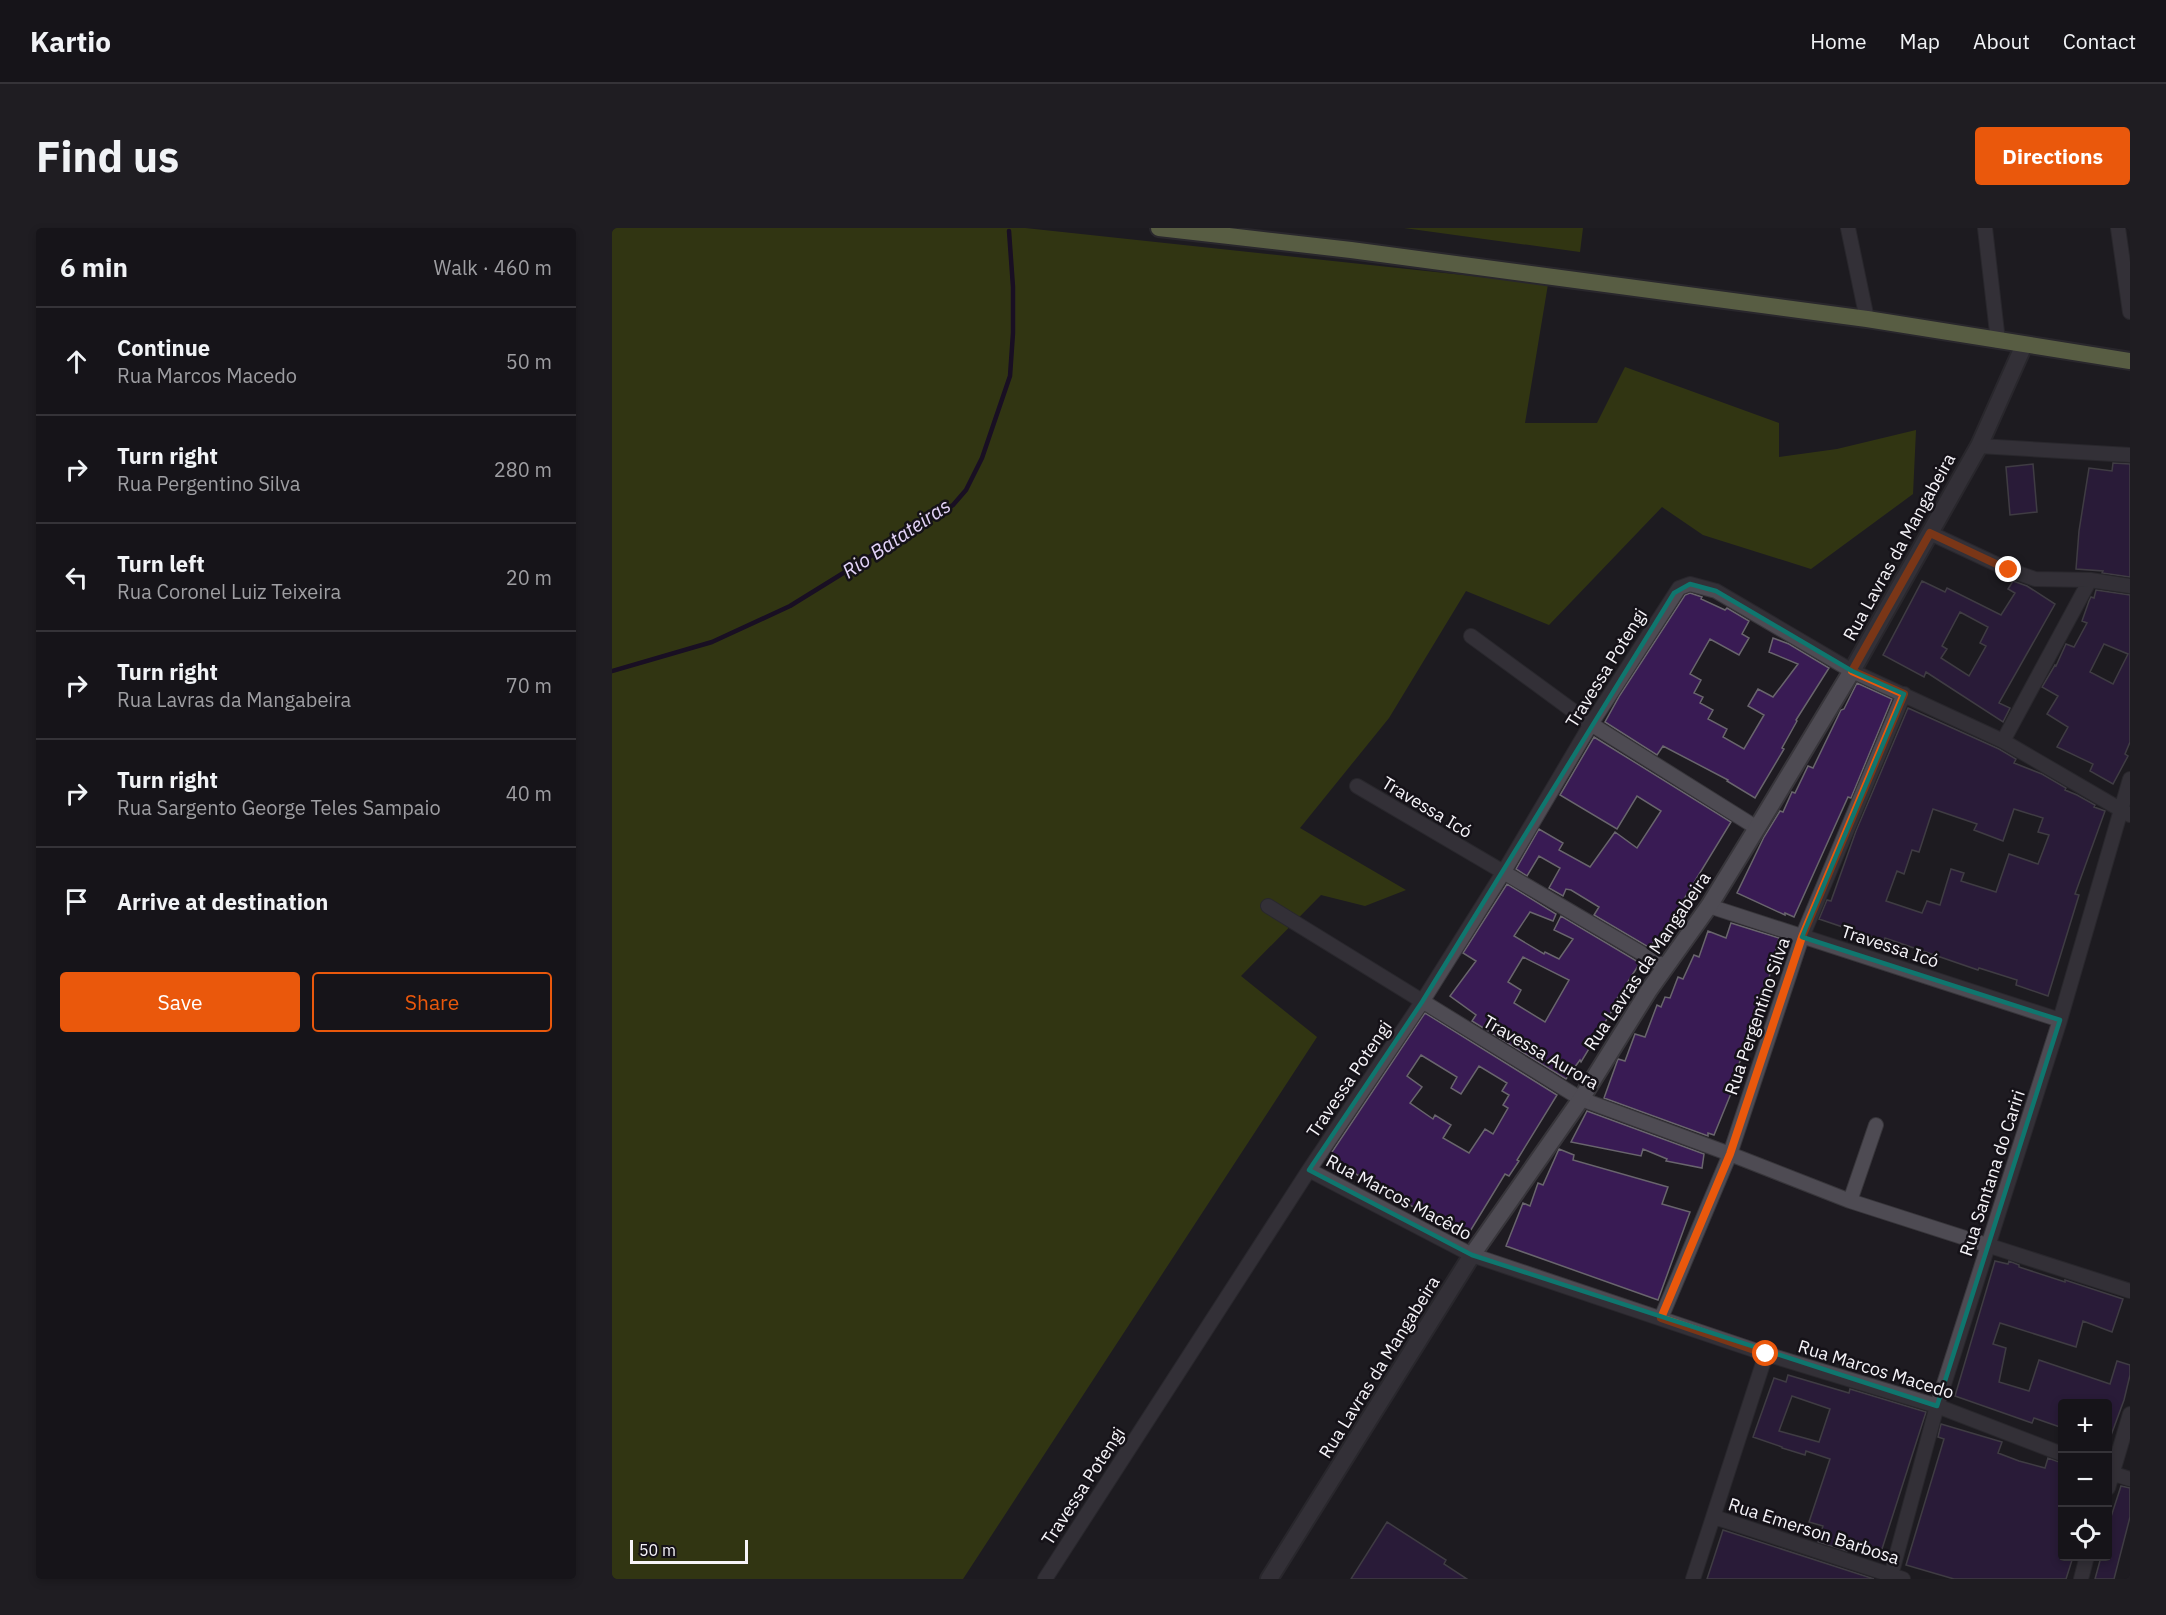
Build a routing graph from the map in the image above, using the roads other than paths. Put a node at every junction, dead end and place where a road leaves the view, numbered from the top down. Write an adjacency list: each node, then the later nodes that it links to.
1 (1159, 228): 6 (highway)
2 (1848, 228): 6 (street)
3 (1985, 228): 7 (street)
4 (2118, 228): 5 (street)
5 (2130, 312)
6 (1867, 319): 7 (highway)
7 (1998, 341): 8 (highway)
8 (2024, 345): 9 (highway); 10 (street, Rua Lavras da Mangabeira)
9 (2130, 361)
10 (1978, 446): 11 (street); 12 (street, Rua Lavras da Mangabeira)
11 (2130, 455)
12 (1930, 533): 13 (street); 16 (street, Rua Lavras da Mangabeira)
13 (2090, 580): 14 (street); 19 (street)
14 (2130, 586)
15 (1471, 636): 18 (street)
16 (1852, 671): 17 (street); 18 (street, Travessa Potengi); 23 (street, Rua Lavras da Mangabeira)
17 (1904, 694): 19 (street); 27 (street, Rua Pergentino Silva)
18 (1591, 724): 23 (street); 24 (street, Travessa Potengi)
19 (2003, 741): 22 (street)
20 (2130, 779): 22 (street, Rua Santana do Cariri)
21 (1356, 786): 24 (street, Travessa Icó)
22 (2125, 813): 30 (street, Rua Santana do Cariri)
23 (1757, 828): 26 (street, Rua Lavras da Mangabeira)
24 (1503, 873): 28 (street, Travessa Icó); 29 (street, Travessa Potengi)
25 (1269, 906): 29 (street, Travessa Aurora)
26 (1709, 906): 27 (street, Travessa Icó); 28 (street, Rua Lavras da Mangabeira)
27 (1802, 937): 30 (street, Travessa Icó); 33 (street, Rua Pergentino Silva)
28 (1665, 967): 31 (street, Rua Lavras da Mangabeira)
29 (1422, 1002): 31 (street, Travessa Aurora); 34 (street, Travessa Potengi)
30 (2060, 1020): 36 (street, Rua Santana do Cariri)
31 (1581, 1099): 33 (street, Travessa Aurora); 37 (street, Rua Lavras da Mangabeira)
32 (1876, 1125): 35 (street)
33 (1730, 1154): 35 (street, Travessa Aurora); 39 (street, Rua Pergentino Silva)
34 (1309, 1170): 37 (street, Rua Marcos Macêdo); 50 (street, Travessa Potengi)
35 (1850, 1201): 36 (street, Travessa Aurora)
36 (1988, 1246): 38 (street, Travessa Aurora); 41 (street, Rua Santana do Cariri)
37 (1472, 1255): 39 (street, Rua Marcos Macedo); 51 (street, Rua Lavras da Mangabeira)
38 (2130, 1291)
39 (1661, 1318): 40 (street, Rua Marcos Macedo)
40 (1766, 1354): 41 (street, Rua Marcos Macedo); 47 (street)
41 (1937, 1406): 43 (street, Rua Marcos Macedo); 49 (street, Rua Santana do Cariri)
42 (2130, 1414): 44 (street)
43 (2059, 1453)
44 (2112, 1467)
45 (2112, 1474): 46 (street)
46 (2130, 1479)
47 (1714, 1517): 49 (street, Rua Emerson Barbosa); 52 (street)
48 (2086, 1561): 53 (street)
49 (1894, 1578)
50 (1045, 1579)
51 (1269, 1579)
52 (1693, 1579)
53 (2080, 1579)

